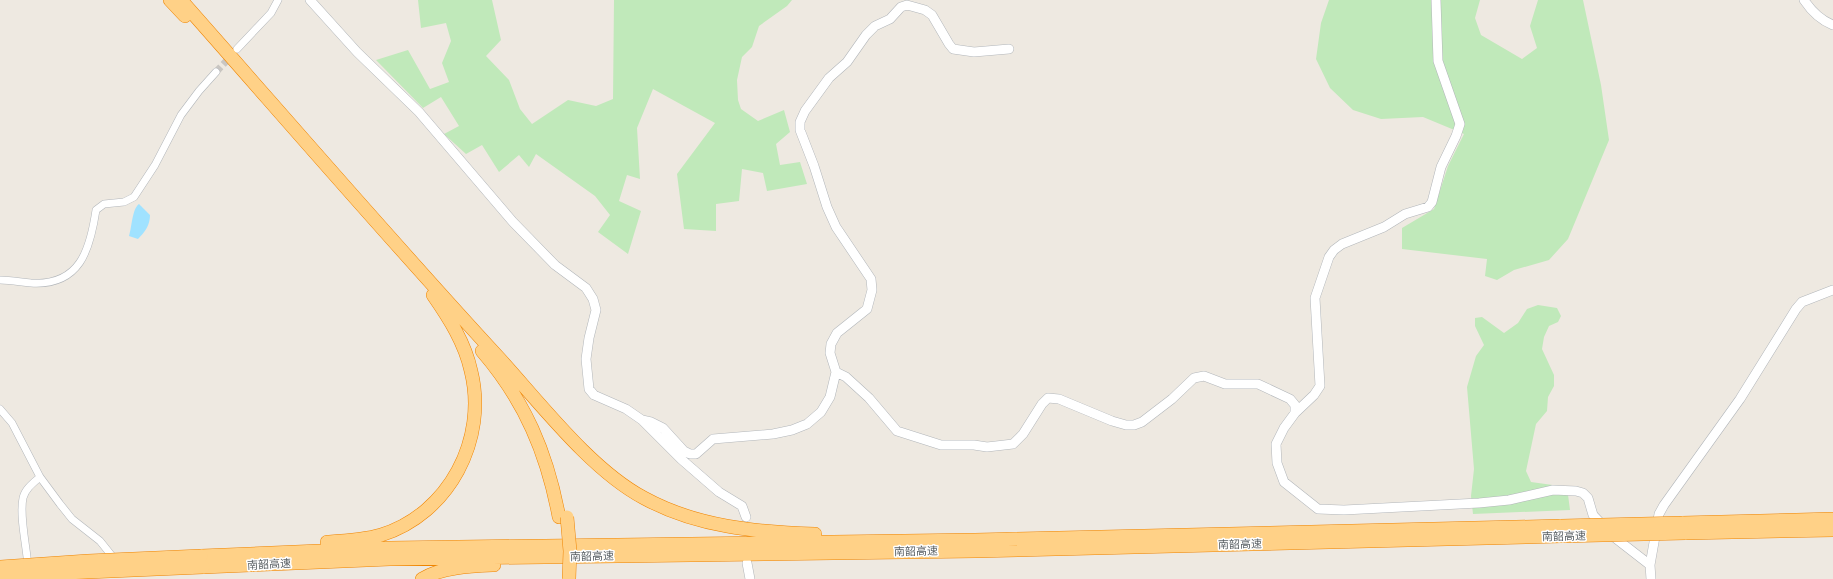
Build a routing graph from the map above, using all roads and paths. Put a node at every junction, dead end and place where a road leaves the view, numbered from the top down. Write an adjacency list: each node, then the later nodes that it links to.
1 (170, 0): 11 (highway)
2 (182, 0): 14 (highway)
3 (278, 0): 8 (street)
4 (310, 0): 18 (street)
5 (1436, 0): 17 (street)
6 (1804, 0): 7 (street)
7 (1833, 25)
8 (237, 49)
9 (1009, 49): 15 (street)
10 (216, 72): 12 (street)
11 (421, 279): 20 (highway); 28 (highway)
12 (0, 280)
13 (1833, 290): 30 (street)
14 (493, 351): 20 (highway); 26 (highway)
15 (836, 372): 17 (street); 18 (street)
16 (0, 409): 19 (street)
17 (1295, 413): 30 (street)
18 (642, 420): 21 (street)
19 (40, 477): 33 (street); 34 (street)
20 (563, 517): 36 (highway); 37 (highway, bridge)
21 (746, 517)
22 (1833, 519): 23 (highway, 南韶高速)
23 (1684, 528): 24 (highway, 南韶高速); 25 (highway, 南韶高速, bridge)
24 (1833, 530)
25 (1561, 531): 26 (highway, 南韶高速); 27 (highway, 南韶高速)
26 (975, 540): 28 (highway, 南韶高速)
27 (711, 554): 28 (highway, 南韶高速); 35 (highway)
28 (200, 557): 31 (highway, bridge); 32 (highway, 南韶高速, bridge)
29 (747, 563): 38 (street)
30 (1650, 566): 39 (street)
31 (0, 567)
32 (0, 578)
33 (29, 579)
34 (131, 579)
35 (422, 579)
36 (562, 579)
37 (569, 579)
38 (750, 579)
39 (1650, 579)

